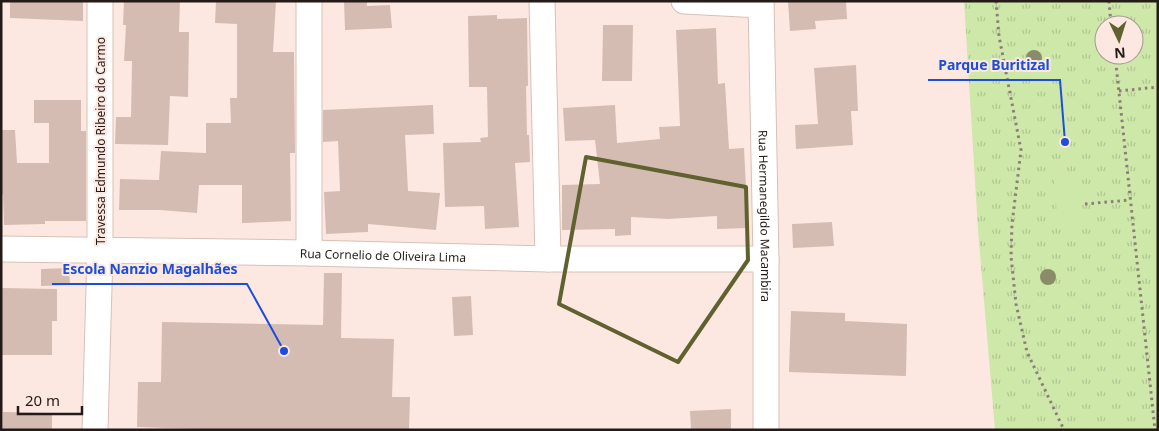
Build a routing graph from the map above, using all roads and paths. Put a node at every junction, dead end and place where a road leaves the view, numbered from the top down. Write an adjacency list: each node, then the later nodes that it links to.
1 (100, 1): 15 (street, Travessa Edmundo Ribeiro do Carmo)
2 (309, 1): 16 (street)
3 (542, 1): 17 (street)
4 (684, 1): 7 (street)
5 (996, 1): 23 (path)
6 (1109, 1): 8 (path)
7 (761, 3): 18 (street, Rua Hermanegildo Macambira)
8 (1111, 15)
9 (1116, 65): 11 (path)
10 (1158, 87): 11 (path)
11 (1118, 91): 12 (path)
12 (1130, 200): 13 (path); 20 (path)
13 (1085, 204)
14 (1, 249): 15 (street, Rua Cornelio de Oliveira Lima)
15 (100, 250): 16 (street, Rua Cornelio de Oliveira Lima); 21 (street, Travessa Edmundo Ribeiro do Carmo)
16 (309, 253): 17 (street, Rua Cornelio de Oliveira Lima)
17 (548, 259): 18 (street, Rua Cornelio de Oliveira Lima)
18 (766, 259): 22 (street, Rua Hermanegildo Macambira)
19 (1158, 418): 20 (path)
20 (1154, 424): 24 (path)
21 (95, 430)
22 (766, 430)
23 (1064, 430)
24 (1155, 430)

